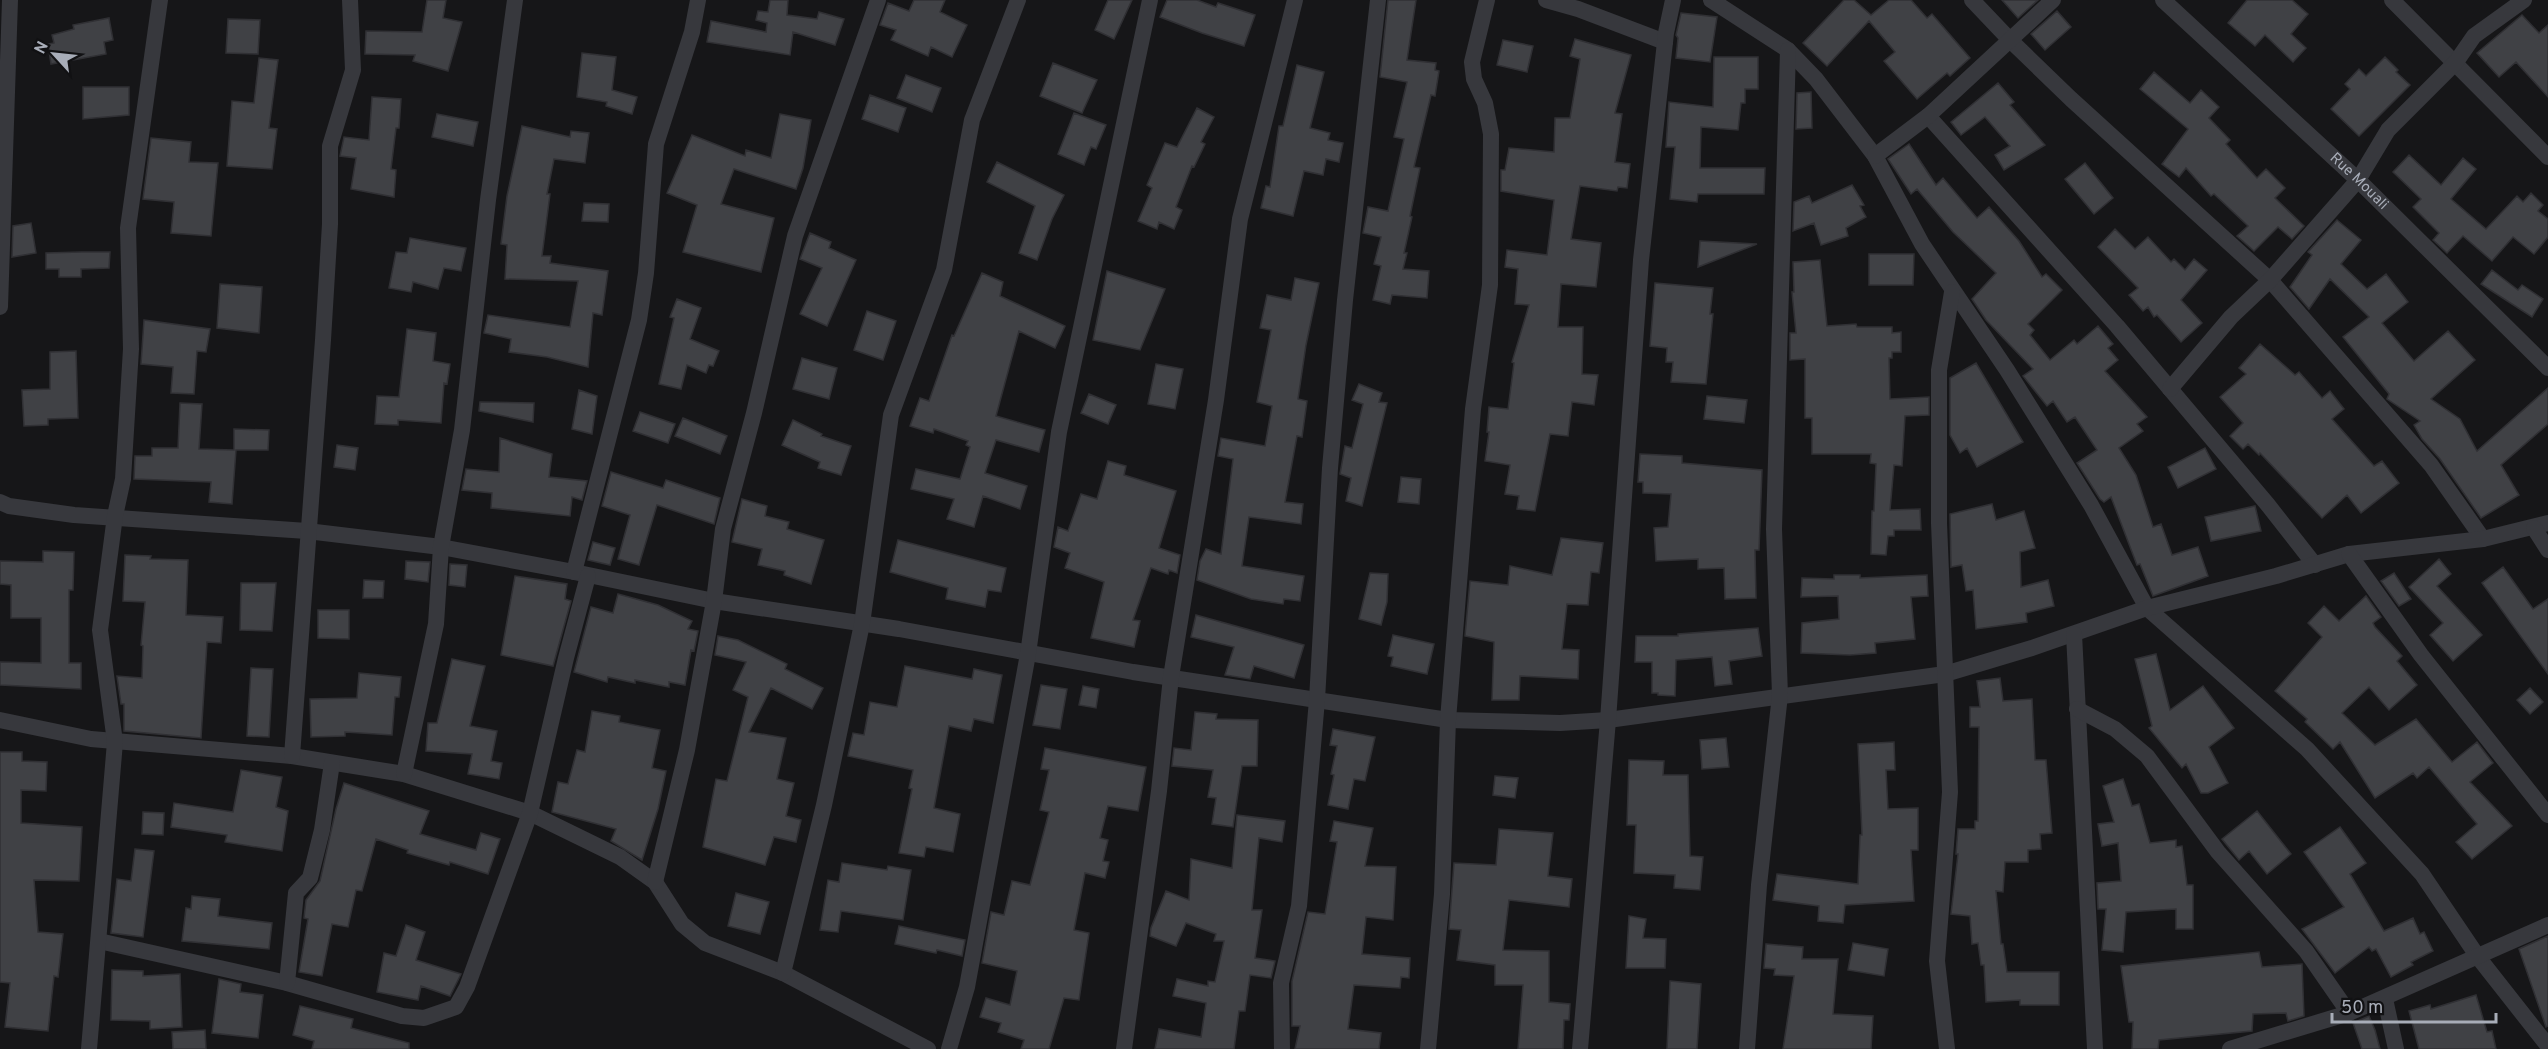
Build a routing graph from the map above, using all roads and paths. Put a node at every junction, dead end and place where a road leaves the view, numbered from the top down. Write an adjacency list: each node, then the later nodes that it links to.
1 (10, 0): 30 (street)
2 (160, 0): 34 (street)
3 (351, 0): 36 (street)
4 (515, 0): 38 (street)
5 (698, 0): 42 (street)
6 (878, 0): 43 (street)
7 (1018, 0): 45 (street)
8 (1150, 0): 47 (street)
9 (1295, 0): 49 (street)
10 (1378, 0): 51 (street)
11 (1487, 0): 54 (street)
12 (1546, 0): 21 (street)
13 (1673, 0): 21 (street)
14 (1711, 0): 22 (street)
15 (1972, 0): 20 (street)
16 (2053, 0): 20 (street)
17 (2163, 0): 27 (street, Rue Mouali)
18 (2392, 0): 23 (street)
19 (2524, 0): 23 (street)
20 (2010, 40): 24 (street); 28 (street)
21 (1665, 42): 55 (street)
22 (1788, 50): 25 (street); 50 (street)
23 (2456, 62): 26 (street); 27 (street)
24 (1928, 116): 25 (street); 32 (street)
25 (1875, 156): 29 (street)
26 (2548, 157)
27 (2358, 180): 28 (street); 31 (street, Rue Mouali)
28 (2270, 280): 32 (street); 37 (street)
29 (1952, 292): 44 (street); 48 (street)
30 (0, 307)
31 (2548, 368)
32 (2170, 389): 41 (street)
33 (0, 502): 34 (street)
34 (115, 516): 36 (street); 56 (street)
35 (2541, 526): 37 (street); 39 (street)
36 (307, 531): 38 (street); 57 (street)
37 (2483, 539): 40 (street)
38 (441, 547): 42 (street); 59 (street)
39 (2548, 550)
40 (2349, 554): 41 (street); 61 (street)
41 (2314, 565): 44 (street)
42 (581, 574): 43 (street); 60 (street)
43 (714, 601): 45 (street); 62 (street)
44 (2147, 608): 46 (street); 65 (street)
45 (862, 624): 47 (street); 66 (street)
46 (2074, 634): 48 (street); 52 (street)
47 (1028, 654): 49 (street); 73 (street)
48 (1945, 674): 50 (street); 79 (street)
49 (1171, 677): 51 (street); 74 (street)
50 (1780, 695): 55 (street); 78 (street)
51 (1317, 700): 54 (street); 75 (street)
52 (2077, 709): 69 (street); 80 (street)
53 (0, 720): 56 (street)
54 (1448, 720): 55 (street); 76 (street)
55 (1608, 720): 77 (street)
56 (115, 742): 57 (street); 64 (street)
57 (292, 756): 58 (street)
58 (332, 763): 59 (street); 67 (street)
59 (404, 774): 60 (street)
60 (530, 813): 62 (street); 67 (street)
61 (2548, 815)
62 (655, 882): 66 (street)
63 (2548, 925): 65 (street)
64 (99, 941): 67 (street); 71 (street)
65 (2478, 957): 68 (street); 70 (street)
66 (783, 973): 72 (street)
67 (287, 982)
68 (2385, 999): 69 (street); 82 (street)
69 (2349, 1013): 81 (street)
70 (2548, 1046)
71 (89, 1049)
72 (928, 1049)
73 (949, 1049)
74 (1124, 1049)
75 (1282, 1049)
76 (1428, 1049)
77 (1580, 1049)
78 (1748, 1049)
79 (1947, 1049)
80 (2095, 1049)
81 (2230, 1049)
82 (2396, 1049)

